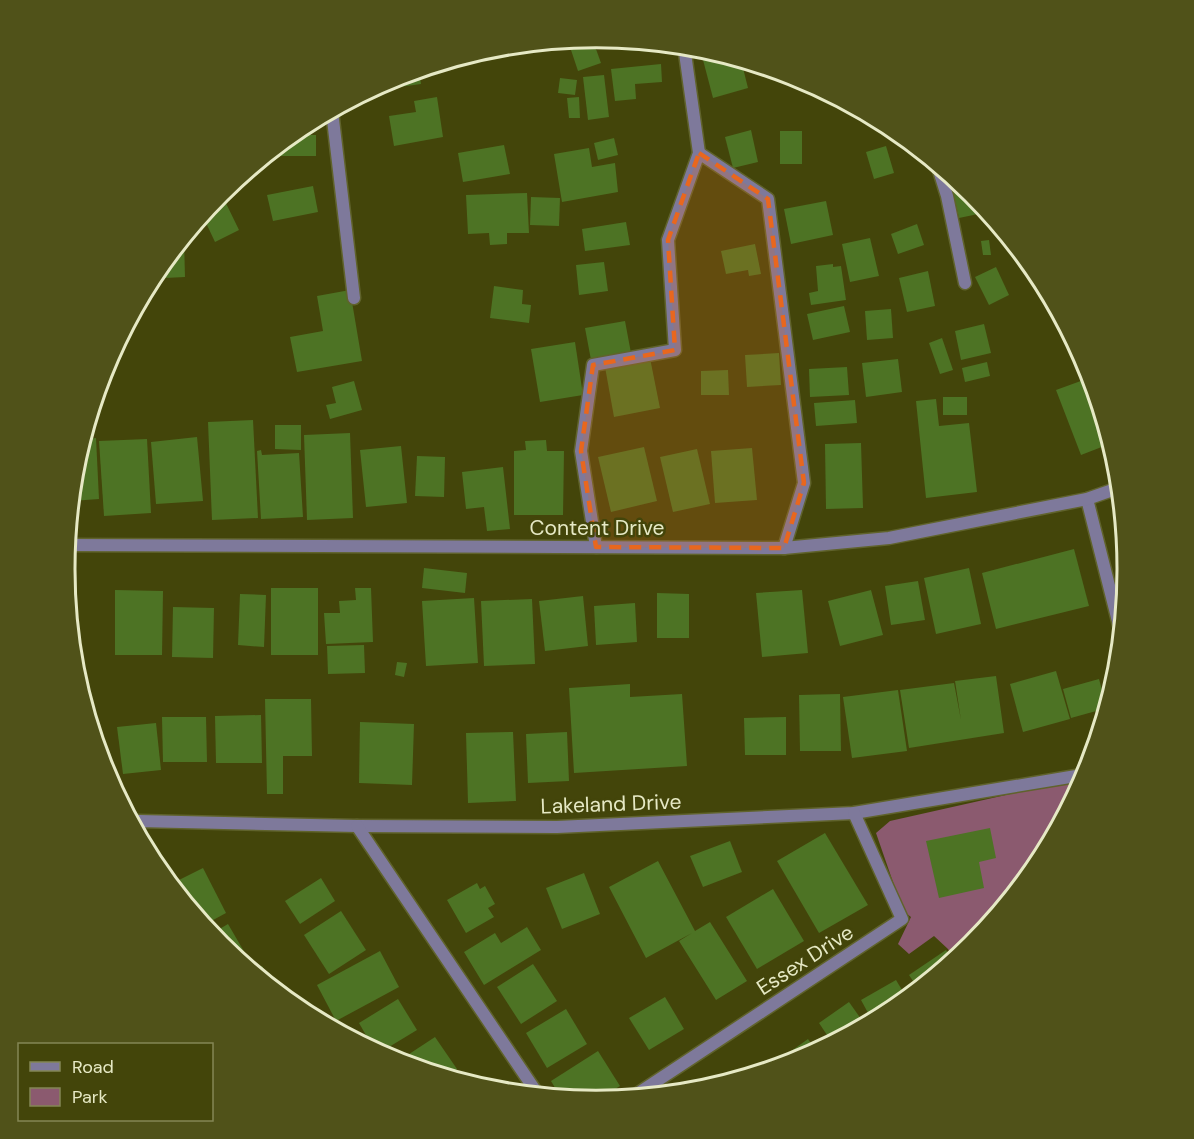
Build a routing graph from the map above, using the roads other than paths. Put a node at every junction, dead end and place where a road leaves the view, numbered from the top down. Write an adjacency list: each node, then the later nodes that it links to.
1 (685, 56): 3 (street)
2 (333, 120): 6 (street)
3 (699, 153): 10 (street); 11 (street)
4 (941, 177): 5 (street)
5 (965, 283)
6 (354, 298)
7 (1112, 491): 8 (street, Content Drive)
8 (1087, 499): 11 (street, Content Drive); 12 (street)
9 (76, 544): 10 (street, Content Drive)
10 (596, 547): 11 (street, Content Drive)
11 (784, 548)
12 (1116, 614)
13 (1076, 776): 14 (street, Lakeland Drive)
14 (854, 813): 16 (street, Lakeland Drive); 18 (street, Essex Drive)
15 (140, 821): 16 (street, Lakeland Drive)
16 (357, 826): 17 (street)
17 (533, 1087)
18 (645, 1089)

